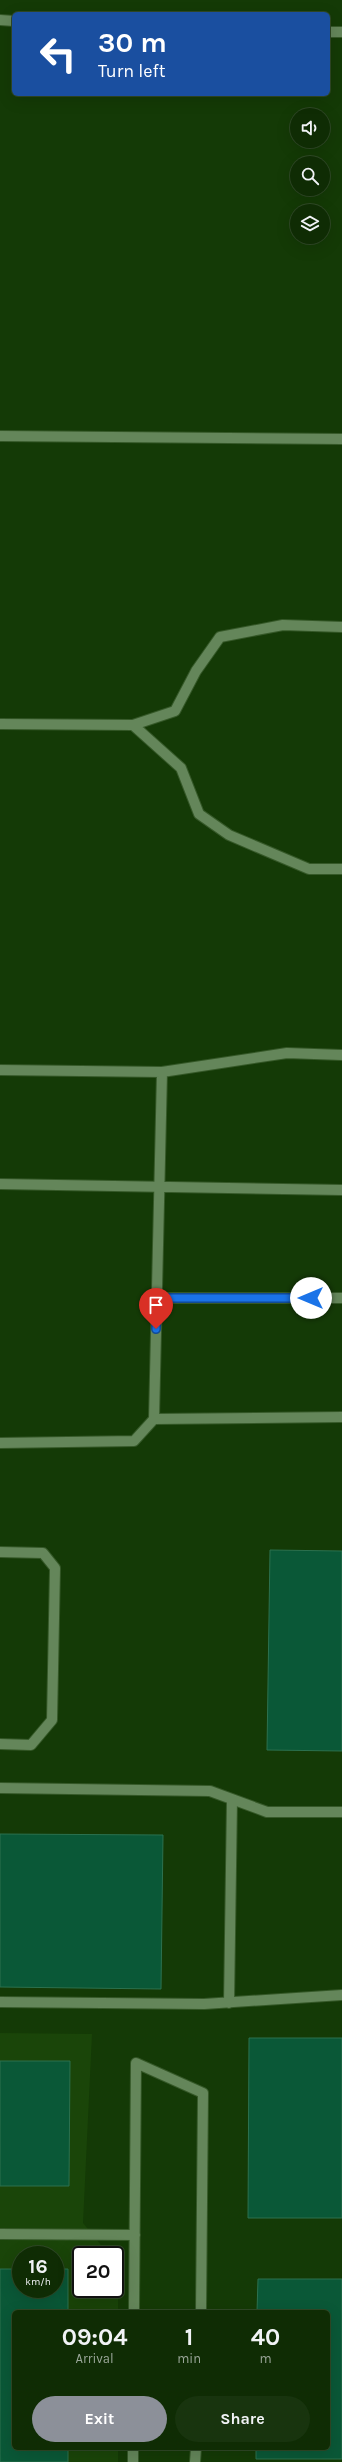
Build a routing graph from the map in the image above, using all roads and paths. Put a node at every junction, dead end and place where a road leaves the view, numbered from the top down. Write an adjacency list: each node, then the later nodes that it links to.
1 (0, 20): 2 (lane)
2 (12, 21)
3 (330, 32): 4 (lane)
4 (342, 32)
5 (0, 436): 6 (lane)
6 (342, 439)
7 (342, 626): 9 (lane)
8 (0, 724): 9 (lane)
9 (133, 725): 10 (lane)
10 (342, 869)
11 (342, 1055): 13 (lane)
12 (0, 1070): 13 (lane)
13 (162, 1072): 15 (lane)
14 (0, 1184): 15 (lane)
15 (160, 1188): 16 (lane); 17 (lane)
16 (342, 1190)
17 (157, 1298): 18 (lane); 20 (lane)
18 (342, 1298)
19 (342, 1417): 20 (lane)
20 (154, 1419): 21 (lane)
21 (0, 1443)
22 (0, 1552): 23 (lane)
23 (0, 1744)
24 (0, 1788): 25 (lane)
25 (232, 1799): 26 (lane); 29 (lane)
26 (342, 1812)
27 (342, 1995): 29 (lane)
28 (0, 2002): 29 (lane)
29 (229, 2003)
30 (0, 2234): 31 (lane)
31 (135, 2235): 32 (lane); 33 (lane)
32 (134, 2310)
33 (201, 2310)
34 (133, 2450): 36 (lane)
35 (196, 2450): 37 (lane)
36 (133, 2462)
37 (195, 2462)

